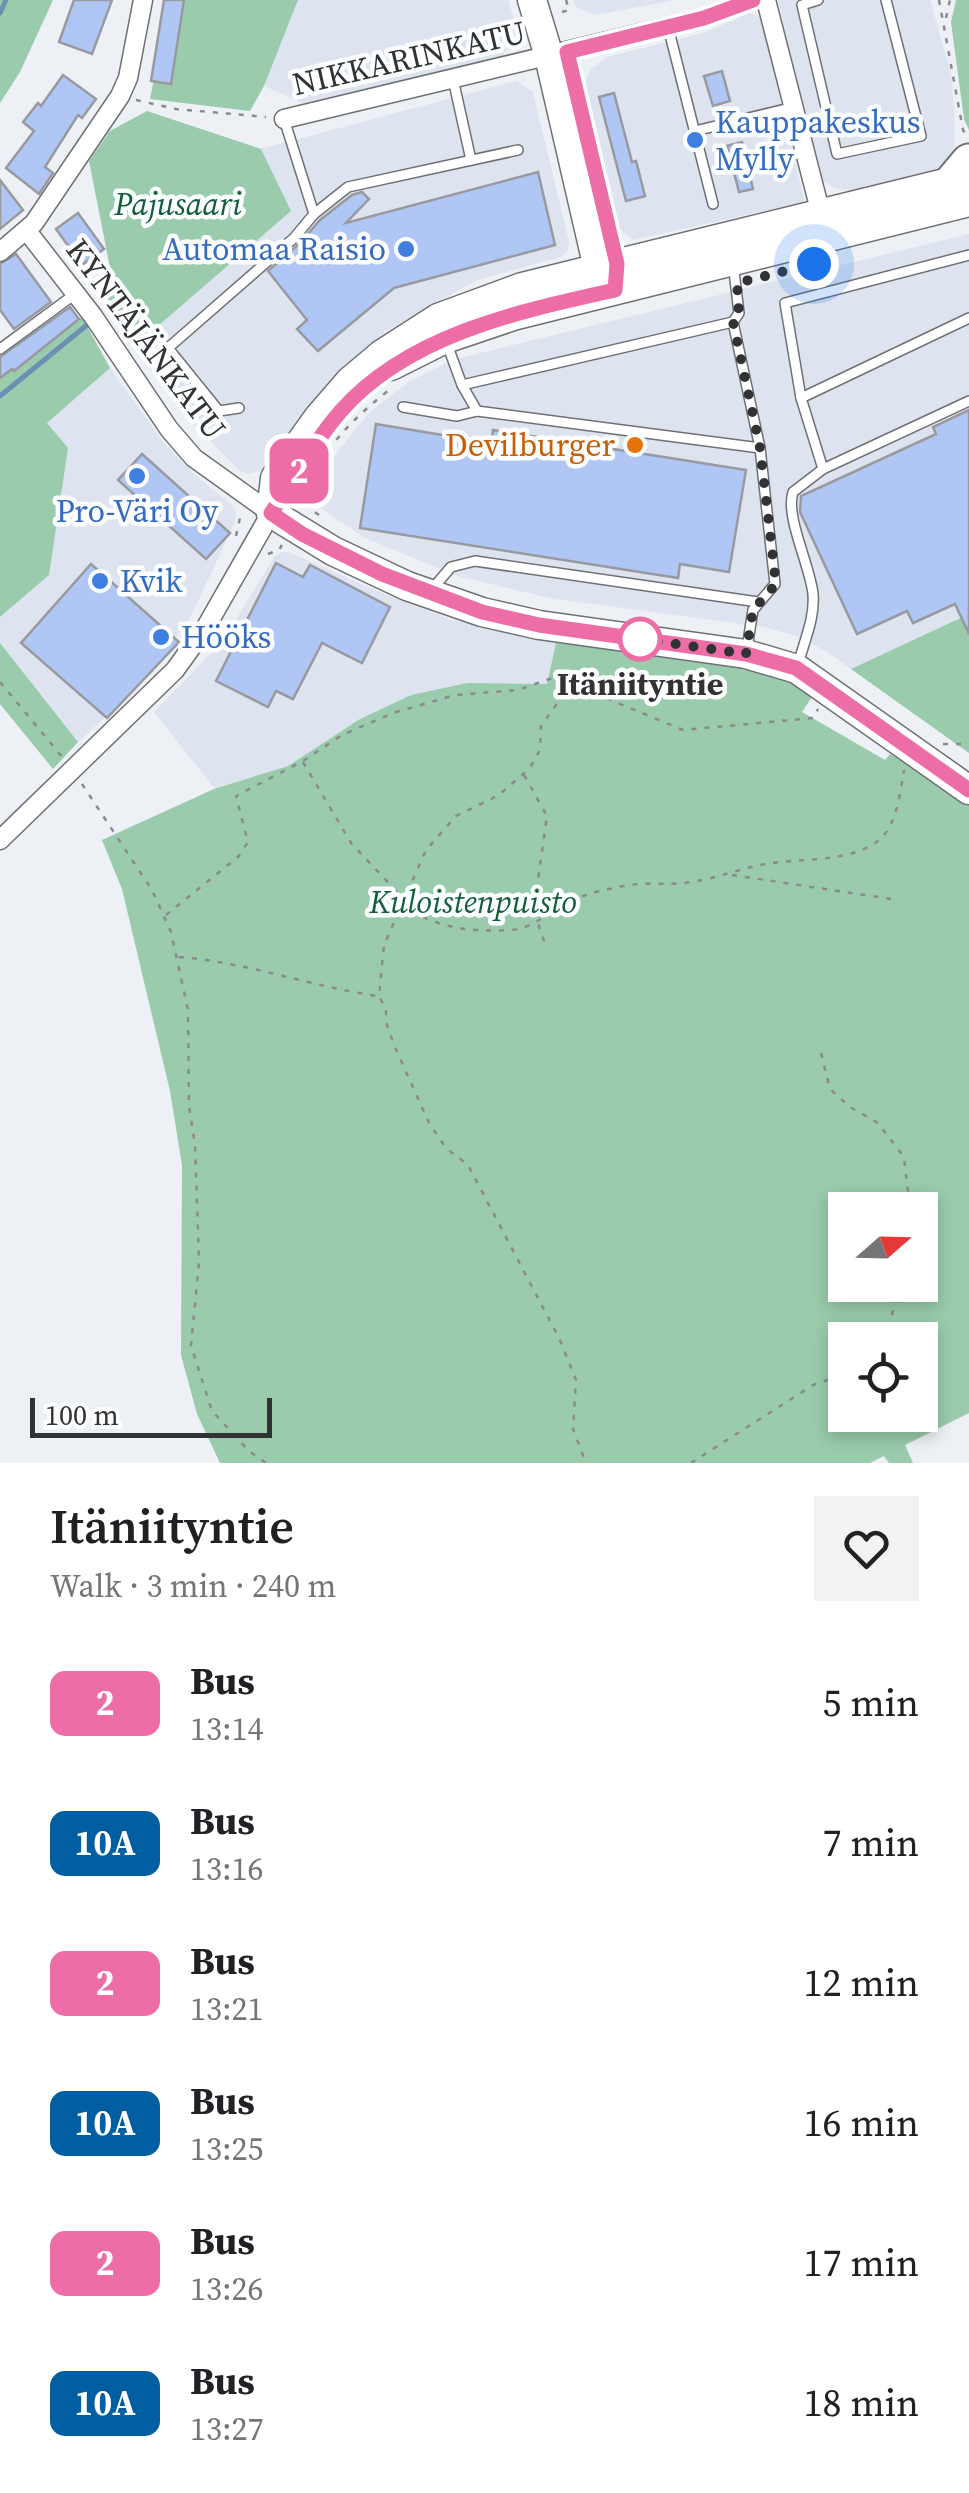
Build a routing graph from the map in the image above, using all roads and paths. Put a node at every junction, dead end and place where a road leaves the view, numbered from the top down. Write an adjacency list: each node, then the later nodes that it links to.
1 (143, 0): 15 (street)
2 (532, 0): 13 (street)
3 (566, 0): 10 (path)
4 (753, 0): 12 (street, NIKKARINKATU)
5 (766, 0): 16 (street)
6 (818, 0): 7 (lane)
7 (886, 0)
8 (939, 0): 11 (path)
9 (950, 0): 11 (path)
10 (560, 5): 13 (street)
11 (945, 20): 19 (path)
12 (668, 27): 13 (street, NIKKARINKATU); 18 (lane)
13 (558, 54): 14 (street, NIKKARINKATU); 30 (street)
14 (454, 79): 17 (street, NIKKARINKATU); 21 (lane)
15 (120, 96): 17 (path); 26 (street)
16 (794, 107): 18 (lane); 25 (street)
17 (278, 116): 24 (lane)
18 (695, 131): 23 (lane)
19 (969, 139)
20 (518, 150): 21 (lane)
21 (471, 160): 24 (lane)
22 (965, 181): 25 (street)
23 (713, 204)
24 (314, 214): 41 (lane)
25 (824, 226): 29 (street); 30 (street)
26 (27, 232): 27 (street); 31 (street, KYNTÄJÄNKATU)
27 (0, 252)
28 (969, 255): 38 (lane)
29 (732, 261): 30 (street); 33 (lane)
30 (610, 274): 34 (street)
31 (75, 294): 35 (lane); 47 (street, KYNTÄJÄNKATU)
32 (969, 318): 38 (lane)
33 (733, 322): 37 (lane); 43 (lane)
34 (442, 328): 37 (lane); 47 (street)
35 (0, 349)
36 (398, 384): 45 (path)
37 (462, 385): 42 (lane)
38 (801, 398): 44 (lane)
39 (969, 402): 44 (lane)
40 (404, 407): 42 (lane)
41 (239, 408)
42 (477, 411): 43 (lane)
43 (760, 448): 50 (lane)
44 (822, 468): 52 (lane)
45 (305, 492)
46 (237, 503): 48 (path)
47 (271, 513): 49 (street); 60 (street)
48 (236, 536)
49 (428, 594): 50 (lane); 51 (street)
50 (758, 602): 51 (lane)
51 (746, 654): 52 (street)
52 (796, 668): 62 (street)
53 (0, 682): 60 (path)
54 (572, 683): 55 (path); 58 (path); 61 (path)
55 (821, 704)
56 (937, 744): 57 (path)
57 (969, 744)
58 (303, 761): 65 (path); 68 (path)
59 (906, 764): 64 (path)
60 (73, 770): 63 (street); 68 (path)
61 (524, 774): 65 (path); 69 (path)
62 (969, 790)
63 (0, 840)
64 (730, 875): 66 (path); 69 (path)
65 (402, 897): 67 (path)
66 (891, 899)
67 (399, 905): 69 (path); 72 (path)
68 (164, 917): 71 (path)
69 (540, 918): 70 (path)
70 (546, 946)
71 (177, 956): 72 (path); 76 (path)
72 (379, 996): 77 (path)
73 (821, 1054): 74 (path)
74 (908, 1192)
75 (828, 1379): 78 (path)
76 (266, 1463)
77 (586, 1463)
78 (691, 1463)

